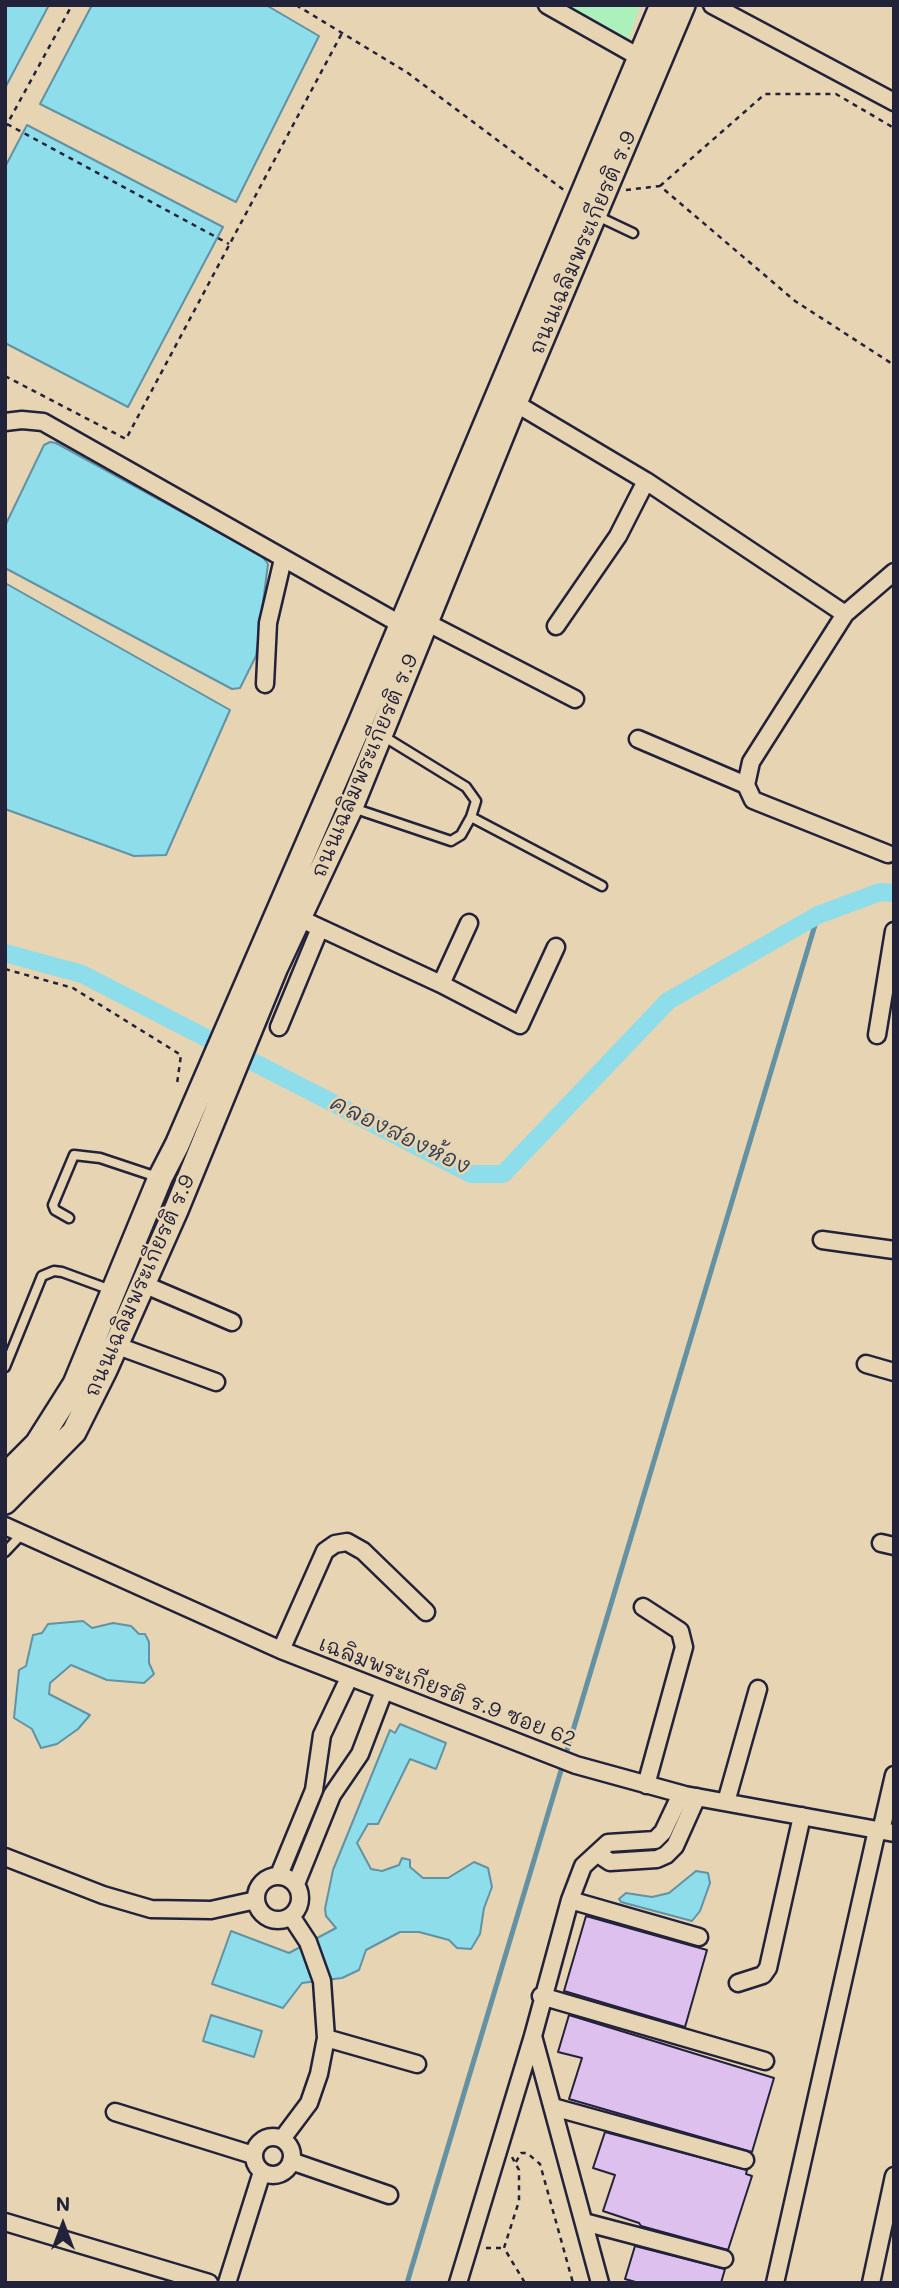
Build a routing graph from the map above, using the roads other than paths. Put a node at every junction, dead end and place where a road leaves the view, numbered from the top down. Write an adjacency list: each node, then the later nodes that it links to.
1 (547, 5): 5 (street)
2 (662, 5): 5 (main road, ถนนเฉลิมพระเกียรติ ร.9)
3 (683, 5): 7 (main road, ถนนเฉลิมพระเกียรติ ร.9)
4 (712, 5): 6 (street)
5 (639, 57): 16 (main road, ถนนเฉลิมพระเกียรติ ร.9)
6 (894, 102)
7 (595, 215): 8 (lane); 9 (main road, ถนนเฉลิมพระเกียรติ ร.9)
8 (633, 233)
9 (515, 403): 11 (street); 15 (main road, ถนนเฉลิมพระเกียรติ ร.9)
10 (5, 422): 12 (street)
11 (646, 481): 14 (street); 17 (street)
12 (283, 559): 16 (street); 18 (street)
13 (894, 572): 14 (street)
14 (845, 614): 22 (street)
15 (426, 622): 19 (street); 20 (main road, ถนนเฉลิมพระเกียรติ ร.9)
16 (400, 624): 20 (main road, ถนนเฉลิมพระเกียรติ ร.9)
17 (556, 626)
18 (265, 684)
19 (575, 699)
20 (370, 729): 23 (main road, ถนนเฉลิมพระเกียรติ ร.9); 24 (main road, ถนนเฉลิมพระเกียรติ ร.9); 25 (lane)
21 (638, 739): 22 (street)
22 (748, 792): 26 (street)
23 (327, 799): 24 (lane); 32 (main road, ถนนเฉลิมพระเกียรติ ร.9)
24 (351, 807): 25 (lane); 28 (main road, ถนนเฉลิมพระเกียรติ ร.9)
25 (471, 817): 27 (lane)
26 (888, 854)
27 (602, 887)
28 (310, 923): 32 (main road, ถนนเฉลิมพระเกียรติ ร.9); 33 (street); 34 (street)
29 (469, 923): 33 (street)
30 (894, 931): 35 (street)
31 (556, 947): 33 (street)
32 (266, 963): 36 (main road, ถนนเฉลิมพระเกียรติ ร.9); 40 (main road, ถนนเฉลิมพระเกียรติ ร.9)
33 (442, 984)
34 (279, 1027)
35 (877, 1035)
36 (160, 1178): 37 (lane); 41 (main road, ถนนเฉลิมพระเกียรติ ร.9)
37 (69, 1218)
38 (822, 1240): 39 (street)
39 (894, 1250)
40 (143, 1284): 42 (street); 43 (main road, ถนนเฉลิมพระเกียรติ ร.9)
41 (114, 1291): 45 (lane); 48 (main road, ถนนเฉลิมพระเกียรติ ร.9)
42 (232, 1322)
43 (115, 1345): 47 (street); 49 (main road, ถนนเฉลิมพระเกียรติ ร.9)
44 (866, 1364): 46 (street)
45 (5, 1367)
46 (894, 1373)
47 (216, 1382)
48 (5, 1476)
49 (5, 1502)
50 (5, 1525): 51 (street, เฉลิมพระเกียรติ ร.9 ซอย 62)
51 (22, 1534): 52 (lane); 55 (street, เฉลิมพระเกียรติ ร.9 ซอย 62)
52 (5, 1552)
53 (643, 1607): 60 (street)
54 (426, 1612): 55 (street)
55 (281, 1650): 56 (street, เฉลิมพระเกียรติ ร.9 ซอย 62)
56 (349, 1678): 58 (street, เฉลิมพระเกียรติ ร.9 ซอย 62); 61 (street)
57 (758, 1689): 64 (street)
58 (384, 1691): 60 (street, เฉลิมพระเกียรติ ร.9 ซอย 62); 62 (street)
59 (894, 1775): 66 (street)
60 (646, 1785): 63 (street, เฉลิมพระเกียรติ ร.9 ซอย 62)
61 (314, 1790): 62 (street); 68 (street)
62 (332, 1796): 69 (street)
63 (689, 1796): 64 (street, เฉลิมพระเกียรติ ร.9 ซอย 62); 71 (street)
64 (726, 1802): 65 (street, เฉลิมพระเกียรติ ร.9 ซอย 62)
65 (802, 1816): 66 (street, เฉลิมพระเกียรติ ร.9 ซอย 62); 74 (street)
66 (884, 1832): 98 (street)
67 (5, 1857): 70 (street)
68 (279, 1875): 69 (street); 70 (street)
69 (296, 1884): 72 (street)
70 (256, 1900): 72 (street)
71 (570, 1900): 73 (street); 75 (street)
72 (291, 1916): 77 (street)
73 (699, 1937)
74 (738, 1983)
75 (541, 1996): 76 (street); 78 (street)
76 (533, 2036): 80 (street); 96 (street)
77 (326, 2038): 79 (street); 82 (street)
78 (765, 2061)
79 (417, 2064)
80 (553, 2107): 84 (street); 91 (street)
81 (115, 2112): 83 (street)
82 (282, 2139): 83 (street); 85 (street)
83 (253, 2155): 86 (street)
84 (745, 2160)
85 (292, 2161): 86 (street); 89 (street)
86 (262, 2172): 95 (street)
87 (894, 2176): 88 (street)
88 (892, 2194): 93 (street)
89 (389, 2195)
90 (5, 2222): 94 (street)
91 (584, 2222): 92 (street); 97 (street)
92 (724, 2259)
93 (873, 2282)
94 (209, 2283)
95 (227, 2283)
96 (458, 2283)
97 (600, 2283)
98 (775, 2283)

